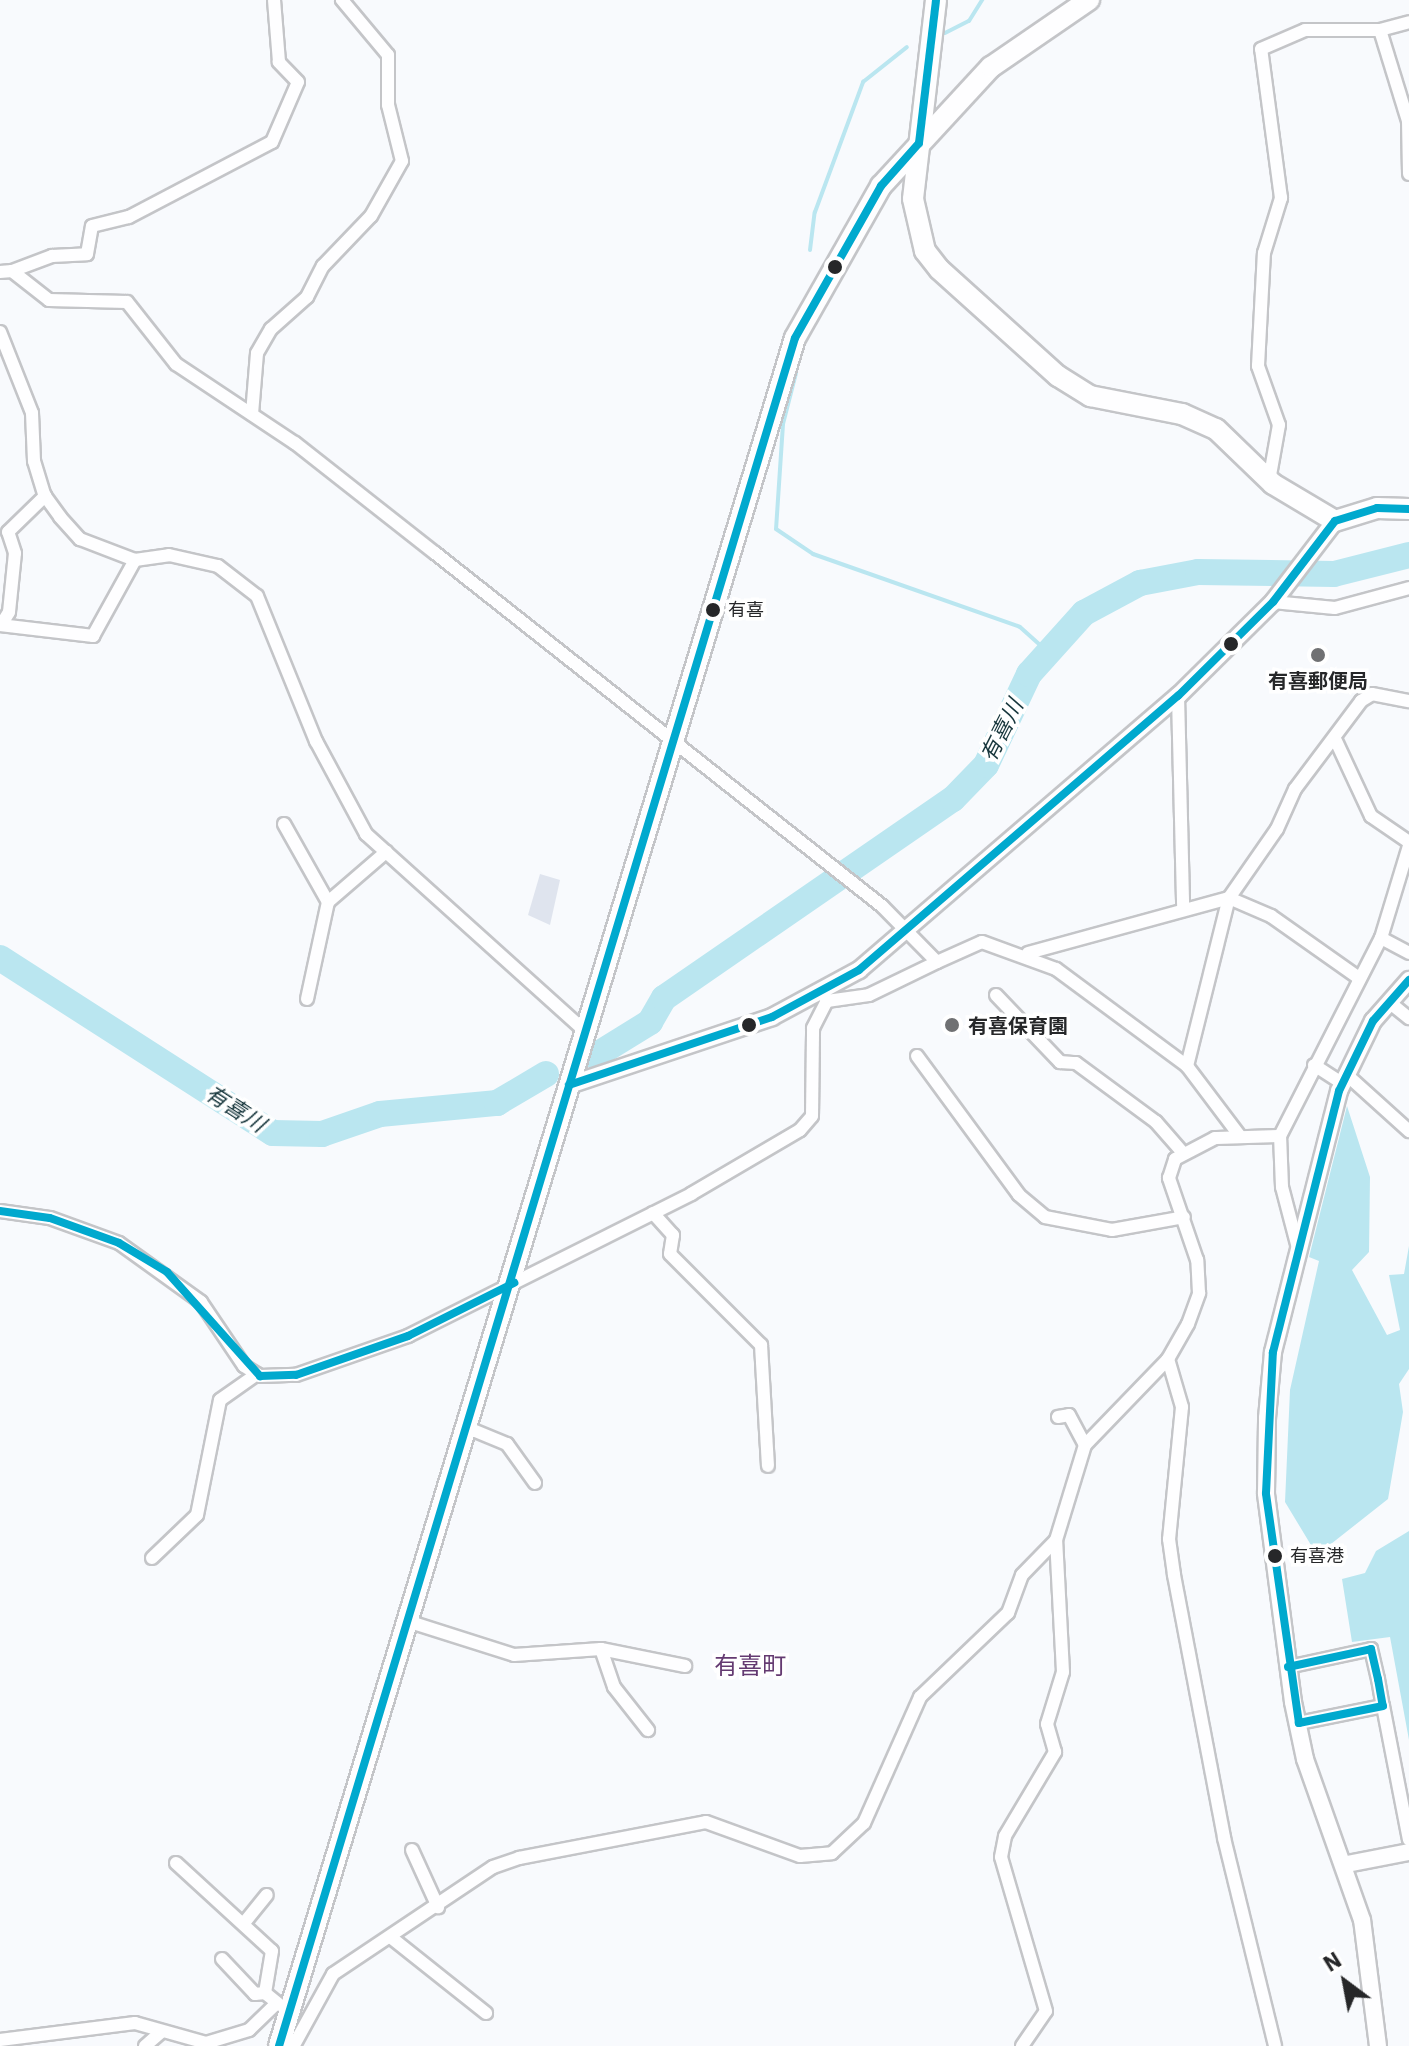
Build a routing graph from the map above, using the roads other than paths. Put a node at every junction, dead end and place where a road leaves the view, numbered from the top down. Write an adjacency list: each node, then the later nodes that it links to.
1 (274, 0): 9 (street)
2 (342, 0): 11 (street)
3 (936, 0): 7 (main road)
4 (1089, 0): 7 (main road)
5 (1409, 22): 6 (street)
6 (1380, 30): 8 (street); 12 (street)
7 (919, 143): 12 (main road); 24 (main road)
8 (1409, 174)
9 (6, 272): 11 (street)
10 (0, 332): 13 (street)
11 (252, 414): 24 (street)
12 (1269, 481): 15 (main road)
13 (45, 496): 16 (street); 17 (street)
14 (1409, 509): 15 (main road)
15 (1335, 521): 19 (street)
16 (4, 533): 20 (street)
17 (135, 560): 20 (street); 27 (street)
18 (1409, 588): 19 (street)
19 (1278, 595): 21 (street)
20 (0, 625)
21 (1178, 696): 30 (street); 31 (street)
22 (1409, 701): 23 (street)
23 (1336, 741): 26 (street); 28 (street)
24 (671, 744): 31 (street); 43 (main road)
25 (284, 824): 29 (street)
26 (1409, 844): 32 (street)
27 (386, 852): 29 (street); 43 (street)
28 (1229, 898): 30 (street); 36 (street); 46 (street)
29 (328, 902): 40 (street)
30 (1183, 906): 33 (street)
31 (907, 929): 35 (street); 39 (street)
32 (1381, 938): 34 (street); 36 (street)
33 (1028, 953): 35 (street); 46 (street)
34 (1409, 953)
35 (937, 962): 39 (street)
36 (1359, 978): 45 (street)
37 (1409, 980): 41 (street)
38 (996, 995): 52 (street)
39 (825, 997): 48 (street); 54 (street)
40 (307, 999)
41 (1389, 1002): 42 (street); 47 (street)
42 (1409, 1018)
43 (586, 1032): 48 (main road)
44 (917, 1056): 55 (street)
45 (1314, 1065): 47 (street); 51 (street)
46 (1187, 1066): 50 (street)
47 (1345, 1079): 49 (street); 56 (street)
48 (569, 1085): 57 (main road)
49 (1409, 1131)
50 (1239, 1135): 51 (street); 52 (street)
51 (1280, 1136): 56 (street)
52 (1183, 1153): 55 (street)
53 (0, 1211): 59 (street)
54 (653, 1213): 57 (street); 63 (street)
55 (1184, 1217): 58 (street)
56 (1298, 1251): 70 (street)
57 (514, 1283): 59 (street); 61 (main road)
58 (1168, 1359): 62 (street); 93 (street)
59 (257, 1374): 66 (street)
60 (1058, 1417): 62 (street)
61 (468, 1428): 64 (street); 67 (main road)
62 (1085, 1445): 65 (street)
63 (768, 1466)
64 (535, 1483)
65 (1056, 1540): 80 (street); 92 (street)
66 (152, 1558)
67 (407, 1621): 68 (street); 85 (main road)
68 (601, 1649): 69 (street); 73 (street)
69 (685, 1666)
70 (1288, 1667): 71 (street); 72 (street)
71 (1383, 1706): 72 (street); 74 (street)
72 (1299, 1723): 78 (street)
73 (648, 1730)
74 (1409, 1840)
75 (412, 1850): 80 (street)
76 (1409, 1852): 78 (street)
77 (176, 1863): 81 (street)
78 (1347, 1864): 94 (street)
79 (267, 1895): 81 (street)
80 (438, 1907): 82 (street)
81 (244, 1923): 84 (street)
82 (393, 1939): 86 (street); 91 (street)
83 (222, 1959): 84 (street)
84 (265, 1993): 85 (street)
85 (283, 2006): 89 (street); 91 (main road)
86 (486, 2013)
87 (160, 2033): 88 (street); 89 (street); 90 (street)
88 (0, 2040)
89 (190, 2044)
90 (145, 2046)
91 (279, 2046)
92 (1022, 2046)
93 (1275, 2046)
94 (1378, 2046)

